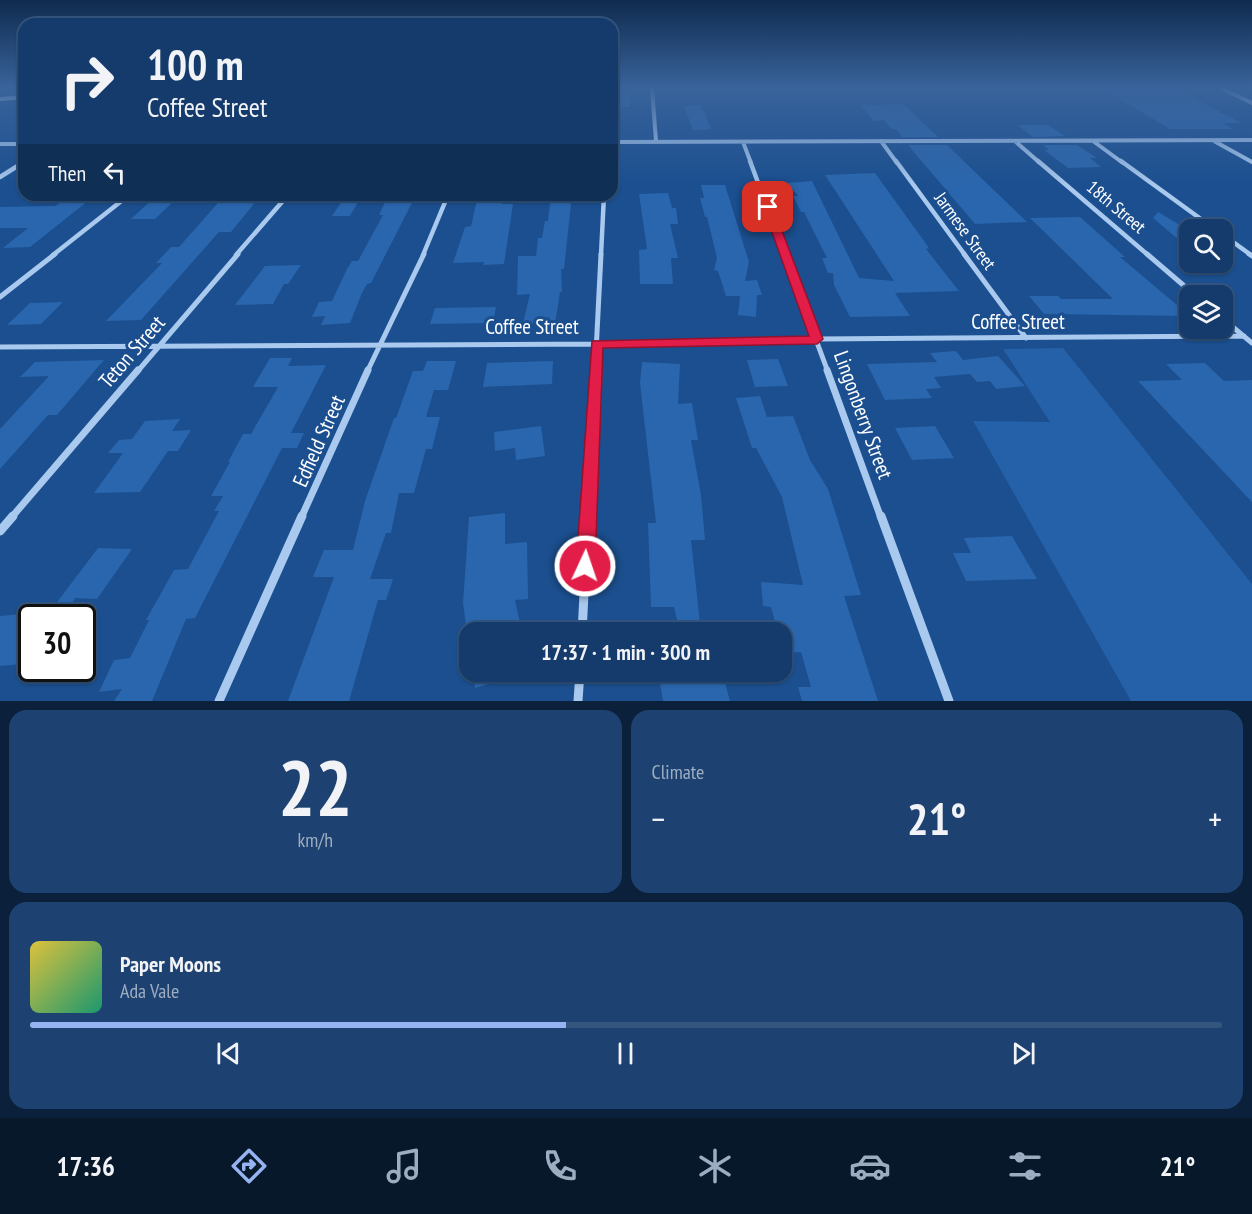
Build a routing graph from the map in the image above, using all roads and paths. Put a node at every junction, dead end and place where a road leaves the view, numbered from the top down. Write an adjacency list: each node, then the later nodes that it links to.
1 (654, 121): 3 (street)
2 (1252, 140): 7 (street)
3 (656, 141): 8 (street); 9 (street)
4 (881, 141): 5 (street); 9 (street); 26 (street, Jarmese Street)
5 (1016, 141): 6 (street); 22 (street, 18th Street)
6 (1093, 141): 7 (street); 19 (street)
7 (1213, 141): 12 (street)
8 (618, 142)
9 (743, 142): 27 (street, Lingonberry Street)
10 (0, 144): 11 (street)
11 (18, 144)
12 (1252, 162)
13 (18, 166): 14 (street)
14 (0, 177)
15 (121, 201): 23 (street)
16 (283, 201): 31 (street, Teton Street)
17 (446, 201): 30 (street, Edfield Street)
18 (604, 201): 29 (street)
19 (1201, 219)
20 (1233, 242): 21 (street)
21 (1252, 256)
22 (1183, 285)
23 (0, 297)
24 (1233, 327): 25 (street)
25 (1244, 336): 26 (street, Coffee Street); 28 (street)
26 (1026, 338): 27 (street, Coffee Street)
27 (817, 339): 29 (street, Coffee Street); 38 (street, Lingonberry Street)
28 (1252, 343)
29 (597, 344): 30 (street, Coffee Street); 34 (street)
30 (379, 345): 31 (street, Coffee Street); 36 (street, Edfield Street)
31 (160, 346): 32 (street, Coffee Street); 33 (street, Teton Street)
32 (0, 347)
33 (0, 531)
34 (583, 622)
35 (579, 682): 37 (street)
36 (219, 701)
37 (578, 701)
38 (949, 701)

